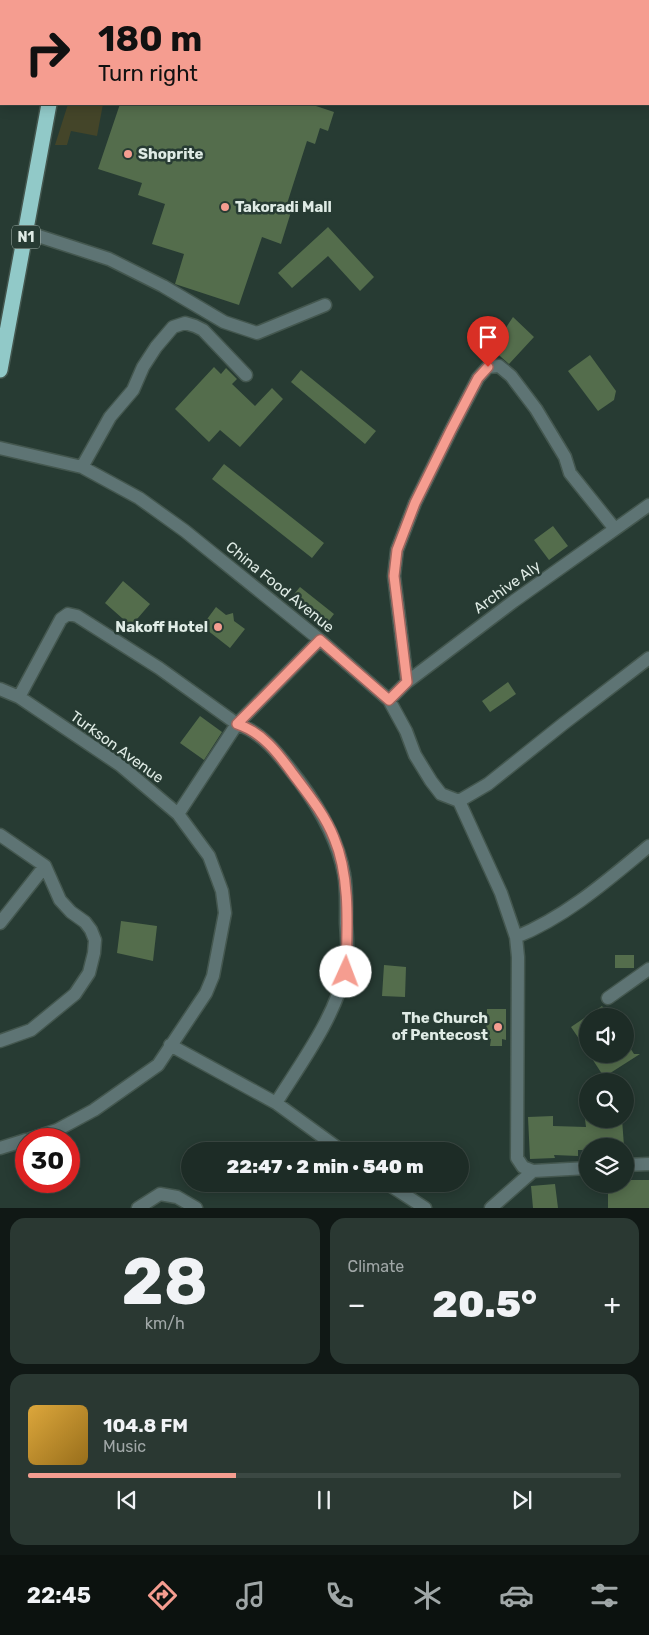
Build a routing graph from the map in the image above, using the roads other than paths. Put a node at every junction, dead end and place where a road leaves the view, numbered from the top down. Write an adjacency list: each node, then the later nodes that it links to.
1 (49, 105): 2 (highway, N1)
2 (26, 232): 3 (street); 4 (highway, N1)
3 (325, 305)
4 (3, 337): 5 (highway, N1)
5 (0, 370)
6 (246, 375): 8 (street)
7 (0, 448): 8 (street, China Food Avenue)
8 (82, 467): 11 (street, China Food Avenue)
9 (649, 505): 10 (street, Archive Aly)
10 (615, 529): 13 (street, Archive Aly); 13 (street)
11 (320, 640): 16 (street, China Food Avenue); 17 (street)
12 (649, 658): 18 (street)
13 (407, 682): 16 (street, Archive Aly)
14 (0, 689): 15 (street, Turkson Avenue)
15 (20, 697): 17 (street); 19 (street, Turkson Avenue)
16 (389, 700): 18 (street, China Food Avenue)
17 (237, 724): 19 (street); 29 (street)
18 (459, 801): 24 (street)
19 (178, 814): 28 (street, Turkson Avenue)
20 (0, 835): 22 (street)
21 (649, 846): 24 (street)
22 (45, 866): 23 (street); 27 (street)
23 (0, 923)
24 (516, 937): 37 (street)
25 (649, 969): 26 (street)
26 (608, 998)
27 (0, 1040)
28 (170, 1045): 29 (street); 30 (street, Turkson Avenue)
29 (276, 1103): 31 (street)
30 (61, 1128)
31 (330, 1142)
32 (15, 1143): 33 (street, Turkson Avenue)
33 (0, 1148)
34 (649, 1164): 35 (street)
35 (634, 1165)
36 (579, 1168): 37 (street)
37 (533, 1171): 42 (street)
38 (400, 1192): 41 (street)
39 (138, 1208): 40 (street)
40 (196, 1208)
41 (425, 1208)
42 (491, 1208)

